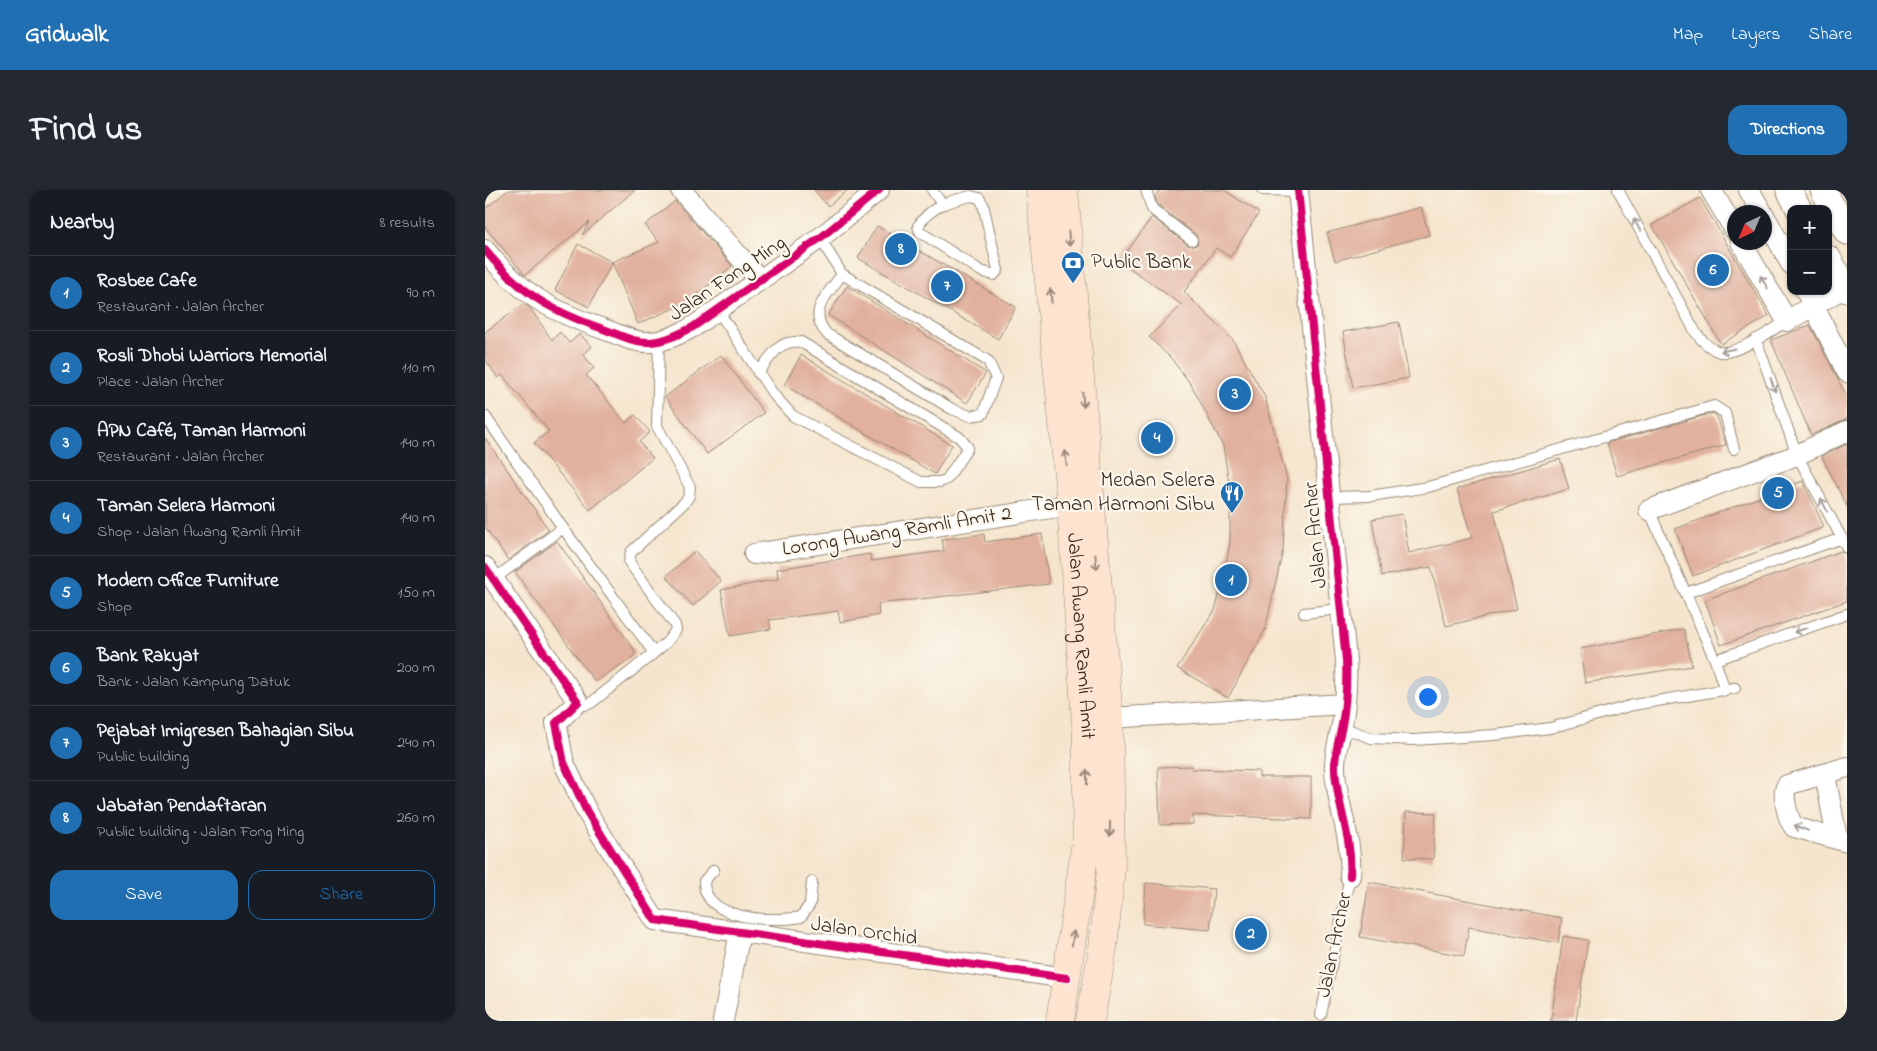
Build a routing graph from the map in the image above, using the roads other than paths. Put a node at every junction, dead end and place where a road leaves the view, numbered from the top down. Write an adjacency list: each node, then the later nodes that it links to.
1 (681, 190): 27 (street)
2 (879, 190): 20 (street, Jalan Fong Ming)
3 (932, 190): 14 (lane)
4 (1040, 190): 41 (main road, Jalan Awang Ramli Amit, one-way to 4)
5 (1064, 190): 56 (main road, Jalan Awang Ramli Amit, one-way to 56)
6 (1146, 190): 21 (lane)
7 (1263, 190): 13 (lane)
8 (1618, 190): 32 (lane, one-way to 8)
9 (1711, 190): 17 (street)
10 (1749, 190): 15 (street)
11 (1789, 190): 16 (street)
12 (1823, 190): 19 (street)
13 (1298, 191): 40 (street, Jalan Archer)
14 (942, 204): 14 (lane)
15 (1758, 205)
16 (1797, 205)
17 (1727, 217)
18 (1772, 230): 24 (street)
19 (1847, 232)
20 (820, 238): 26 (lane); 27 (street, Jalan Fong Ming)
21 (1192, 240)
22 (485, 250): 33 (street, Jalan Fong Ming)
23 (1746, 250): 31 (street, one-way to 23)
24 (1787, 257)
25 (1832, 264): 28 (street)
26 (842, 274): 26 (lane)
27 (759, 279): 30 (street, Jalan Fong Ming)
28 (1846, 287): 29 (street)
29 (1810, 298): 31 (street); 34 (street)
30 (717, 310): 33 (street, Jalan Fong Ming); 35 (lane)
31 (1787, 321): 32 (lane)
32 (1756, 339): 39 (lane, one-way to 39)
33 (659, 341): 52 (lane)
34 (1847, 372)
35 (758, 373): 35 (lane)
36 (485, 416): 43 (lane)
37 (1847, 431): 39 (street)
38 (1734, 449): 40 (lane)
39 (1797, 455): 42 (street); 44 (lane, one-way to 39)
40 (1331, 497): 49 (street, Jalan Archer)
41 (1071, 506): 46 (street, Lorong Awang Ramli Amit 2); 65 (main road, Jalan Awang Ramli Amit, one-way to 41)
42 (1649, 510): 48 (lane)
43 (563, 528): 47 (lane); 52 (lane)
44 (1842, 538): 45 (lane); 48 (lane)
45 (1847, 548)
46 (753, 554)
47 (489, 573): 54 (street)
48 (1686, 593): 53 (lane)
49 (1339, 609): 50 (lane); 55 (street, Jalan Archer)
50 (1304, 613)
51 (1847, 614): 53 (lane, one-way to 53)
52 (654, 653): 54 (lane)
53 (1715, 660): 57 (lane)
54 (578, 702): 64 (street, Jalan Orchid)
55 (1345, 704): 56 (street); 57 (street, Jalan Archer)
56 (1109, 718): 69 (main road, Jalan Awang Ramli Amit, one-way to 69)
57 (1342, 727): 62 (street, Jalan Archer)
58 (1847, 767): 59 (street)
59 (1825, 774): 60 (street); 60 (street, one-way to 59)
60 (1842, 841)
61 (714, 870): 64 (lane)
62 (1350, 876): 66 (lane, Jalan Archer)
63 (812, 882): 64 (lane)
64 (741, 924): 65 (street, Jalan Orchid); 67 (street)
65 (1067, 978): 68 (main road, Jalan Awang Ramli Amit)
66 (1321, 1015)
67 (723, 1021)
68 (1060, 1021)
69 (1090, 1021)

